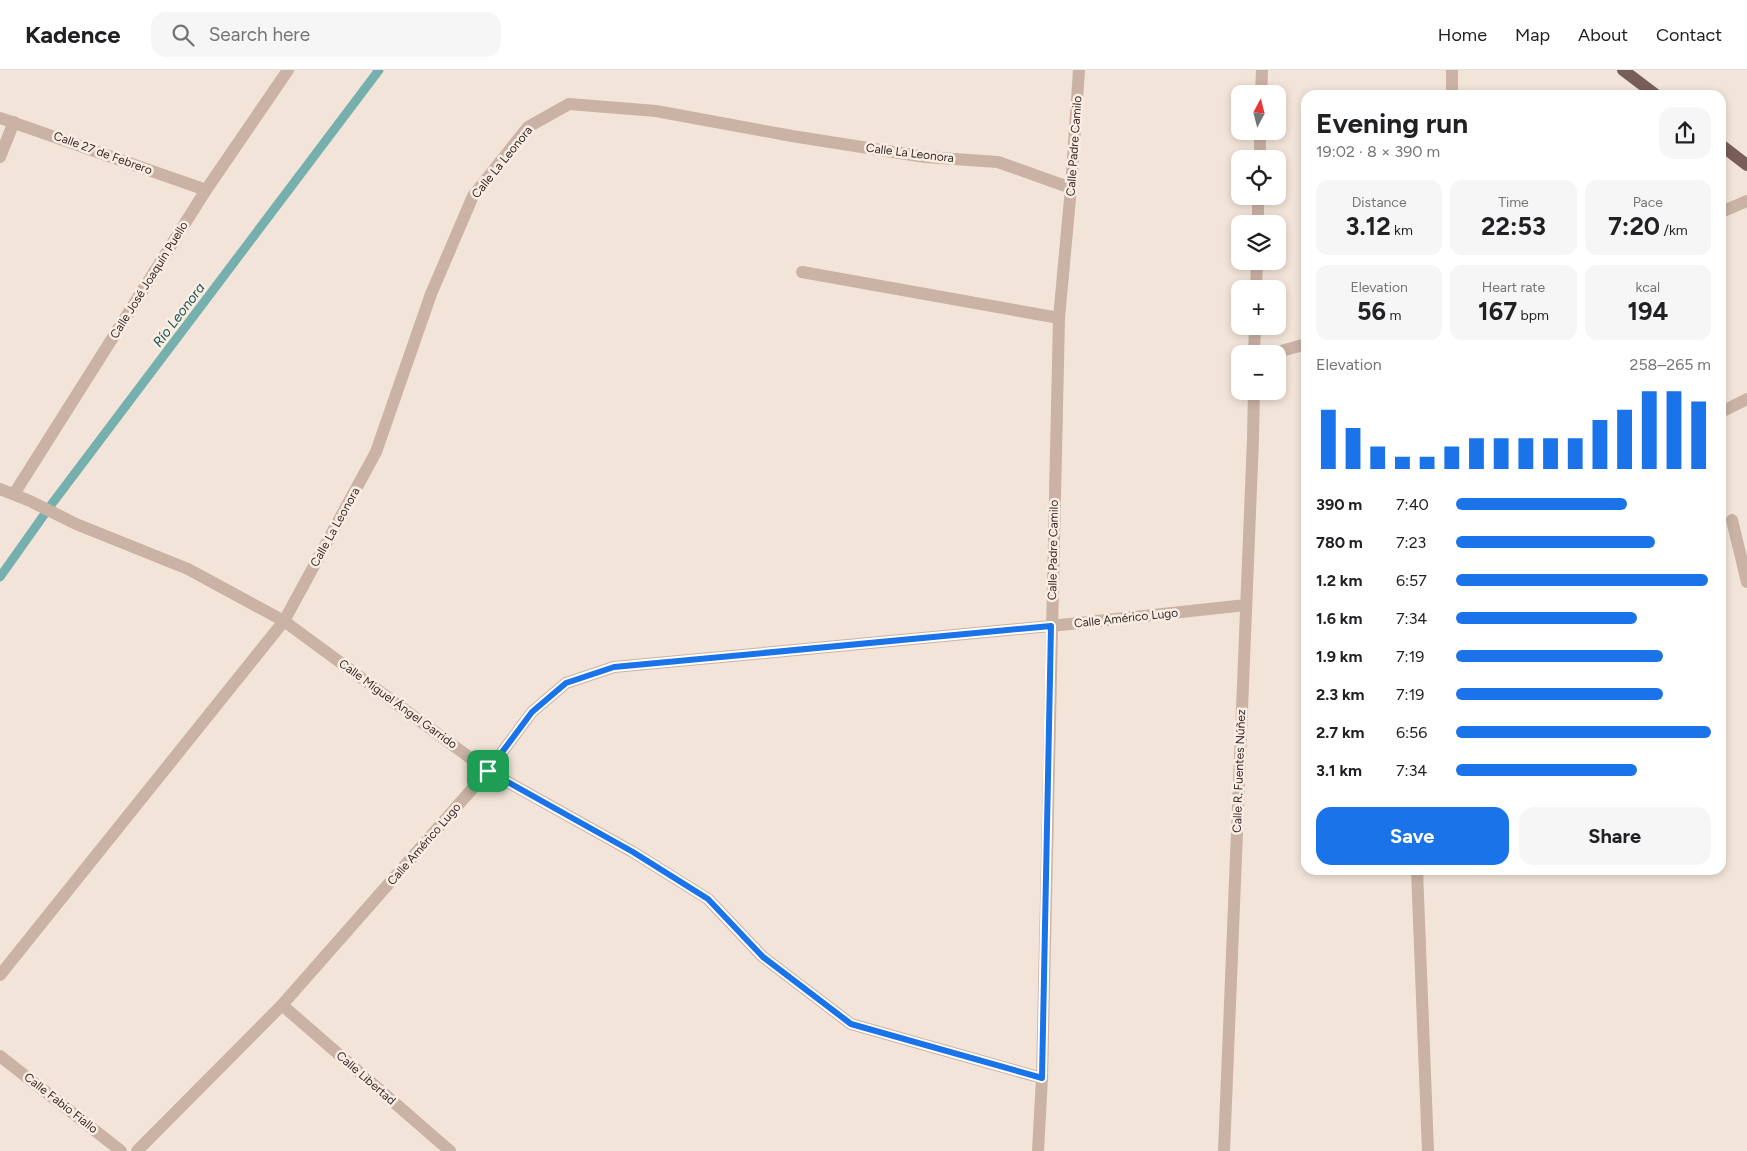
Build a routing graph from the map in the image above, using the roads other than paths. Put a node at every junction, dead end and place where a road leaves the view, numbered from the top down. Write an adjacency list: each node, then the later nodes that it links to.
1 (288, 70): 15 (street, Calle José Joaquín Puello)
2 (1079, 70): 14 (street, Calle Padre Camilo)
3 (1262, 70): 6 (street)
4 (1452, 70): 7 (street)
5 (1623, 70): 8 (main road)
6 (1261, 85)
7 (1452, 90)
8 (1649, 90)
9 (0, 118): 10 (street, Calle 27 de Febrero)
10 (14, 122): 12 (street); 15 (street, Calle 27 de Febrero)
11 (1726, 149): 13 (main road)
12 (0, 157)
13 (1747, 165)
14 (1071, 188): 19 (street, Calle Padre Camilo); 30 (street, Calle La Leonora)
15 (206, 190): 26 (street, Calle José Joaquín Puello)
16 (1747, 201): 17 (street)
17 (1726, 210)
18 (802, 272): 19 (street)
19 (1059, 318): 31 (street, Calle Padre Camilo)
20 (1301, 345): 21 (street)
21 (1286, 350)
22 (1747, 399): 24 (street)
23 (1254, 400): 29 (street, Calle R. Fuentes Núñez)
24 (1726, 410)
25 (0, 488): 26 (street, Calle Miguel Ángel Garrido)
26 (14, 494): 30 (street, Calle Miguel Ángel Garrido)
27 (1732, 520): 28 (street)
28 (1747, 582)
29 (1246, 605): 31 (street, Calle Américo Lugo); 42 (street, Calle R. Fuentes Núñez)
30 (284, 621): 32 (street, Calle Miguel Ángel Garrido); 34 (street, Calle La Leonora)
31 (1051, 626): 32 (street, Calle Américo Lugo); 37 (street, Calle Padre Camilo)
32 (488, 771): 35 (street, Calle Américo Lugo); 37 (street, Calle Miguel Ángel Garrido)
33 (1417, 875): 43 (street)
34 (0, 975)
35 (282, 1005): 39 (street, Calle Américo Lugo); 40 (street, Calle Libertad)
36 (0, 1056): 38 (street, Calle Fabio Fiallo)
37 (1042, 1078): 41 (street, Calle Padre Camilo)
38 (122, 1151)
39 (137, 1151)
40 (450, 1151)
41 (1038, 1151)
42 (1224, 1151)
43 (1428, 1151)

